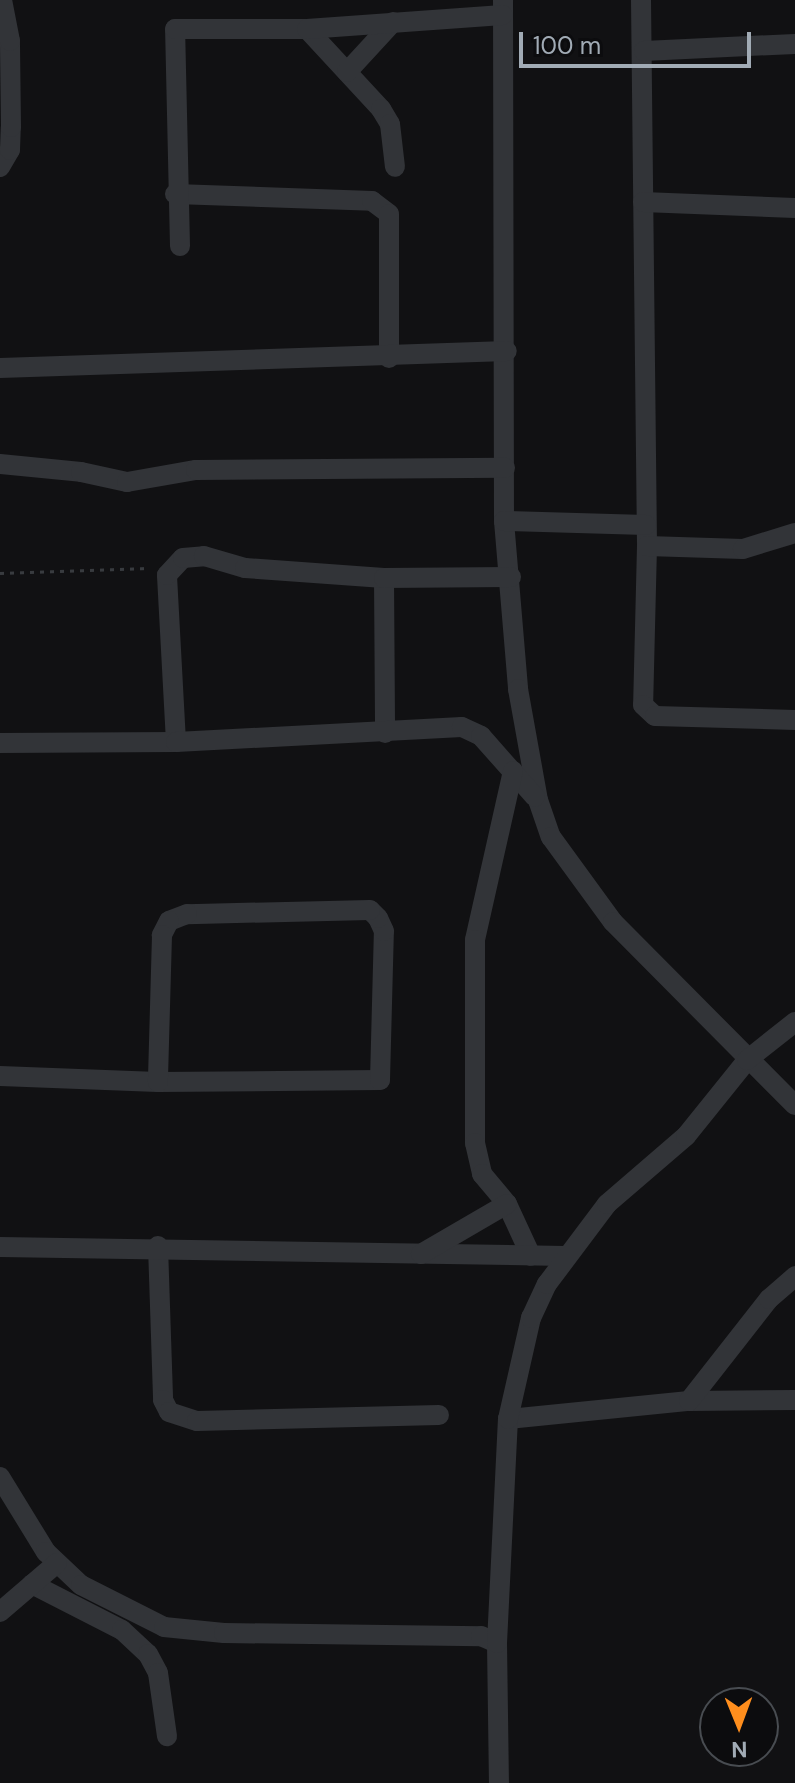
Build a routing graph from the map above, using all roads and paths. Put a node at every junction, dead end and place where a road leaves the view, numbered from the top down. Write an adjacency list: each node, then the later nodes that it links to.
1 (2, 0): 9 (street)
2 (641, 0): 7 (street)
3 (503, 8): 4 (street); 15 (street)
4 (393, 22): 5 (street); 8 (street)
5 (307, 29): 8 (street); 11 (street)
6 (795, 44): 7 (street)
7 (644, 51): 12 (street)
8 (347, 72): 10 (street)
9 (0, 167)
10 (395, 167)
11 (175, 194): 14 (street); 16 (street)
12 (643, 202): 13 (street); 22 (street)
13 (795, 208)
14 (180, 246)
15 (507, 351): 16 (street); 19 (street)
16 (389, 358): 17 (street)
17 (0, 368)
18 (0, 464): 19 (street)
19 (505, 468): 20 (street)
20 (504, 521): 22 (street); 25 (street)
21 (795, 533): 22 (street)
22 (647, 535): 27 (street)
23 (169, 568): 24 (path); 26 (street); 29 (street)
24 (0, 573)
25 (511, 577): 26 (street); 32 (street)
26 (384, 578): 28 (street)
27 (795, 720)
28 (385, 733): 29 (street); 31 (street)
29 (176, 742): 30 (street)
30 (0, 743)
31 (513, 771): 32 (street); 38 (street)
32 (538, 800): 34 (street)
33 (795, 1022): 34 (street)
34 (747, 1060): 37 (street); 43 (street)
35 (0, 1076): 36 (street)
36 (158, 1082): 36 (street)
37 (795, 1105)
38 (507, 1204): 41 (street); 42 (street)
39 (158, 1246): 40 (street); 41 (street); 47 (street)
40 (0, 1247)
41 (421, 1254): 42 (street)
42 (531, 1256): 43 (street)
43 (565, 1256): 48 (street)
44 (795, 1276): 46 (street)
45 (795, 1400): 46 (street)
46 (689, 1401): 48 (street)
47 (439, 1415)
48 (508, 1419): 53 (street)
49 (0, 1477): 50 (street)
50 (57, 1563): 51 (street); 53 (street)
51 (32, 1584): 52 (street); 54 (street)
52 (0, 1612)
53 (497, 1643): 55 (street)
54 (167, 1736)
55 (499, 1783)

